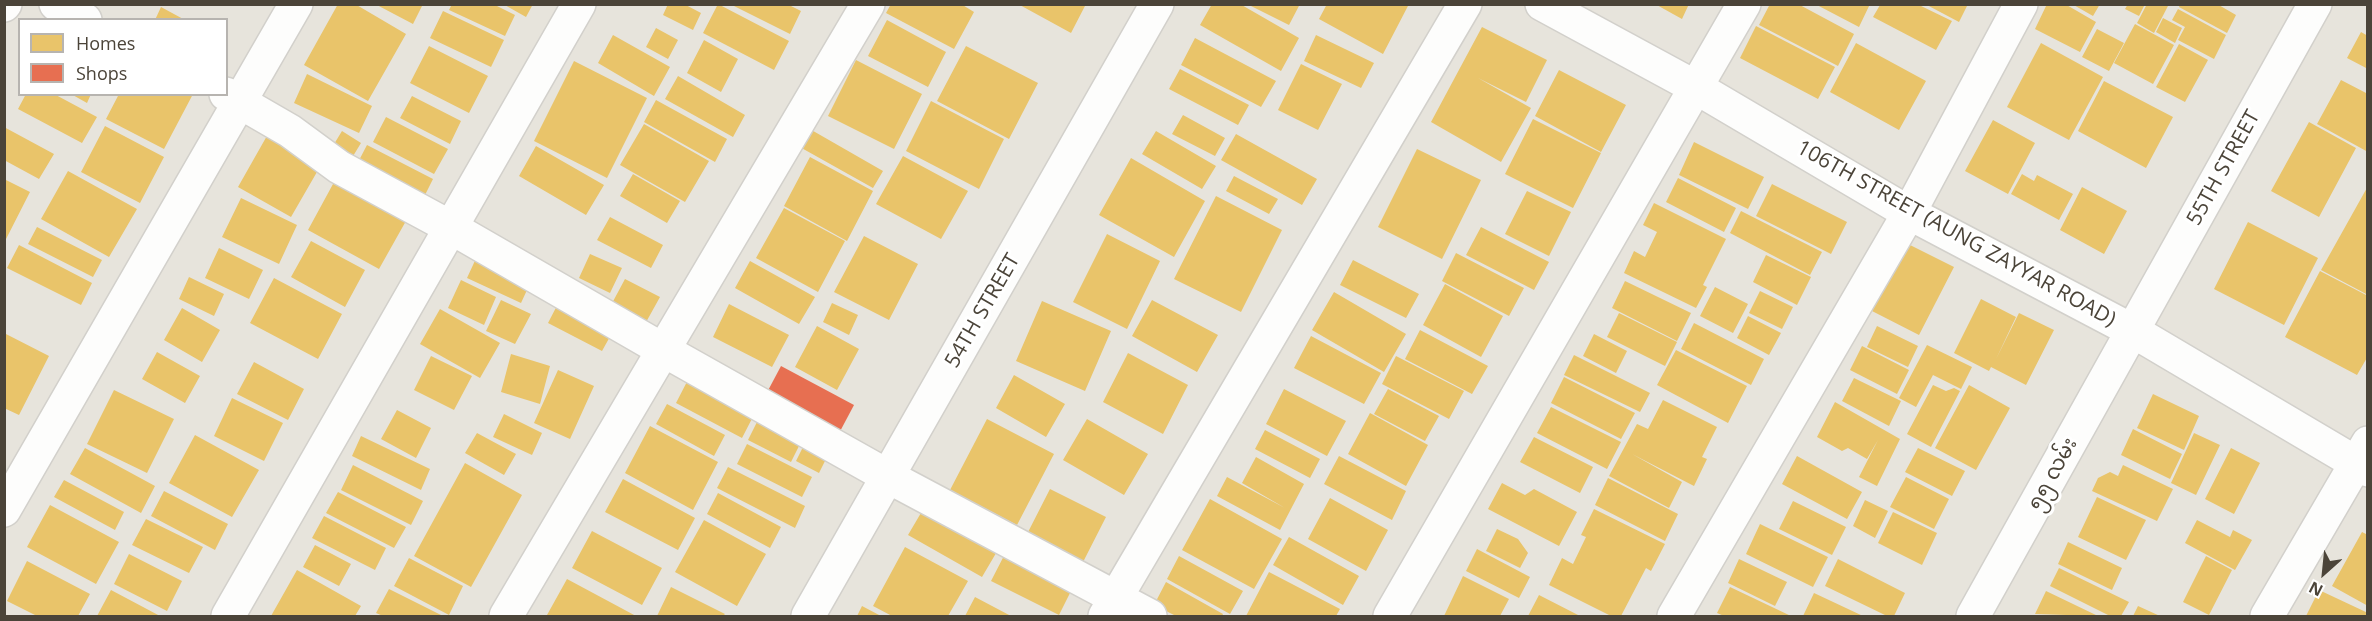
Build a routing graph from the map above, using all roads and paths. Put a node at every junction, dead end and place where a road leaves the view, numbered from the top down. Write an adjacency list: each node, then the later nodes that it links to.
1 (56, 4): 11 (street)
2 (296, 4): 13 (street)
3 (579, 4): 15 (street)
4 (868, 4): 17 (street)
5 (1158, 4): 19 (street, 54TH STREET)
6 (1465, 4): 21 (street)
7 (1542, 4): 12 (street, 106TH STREET (AUNG ZAYYAR ROAD))
8 (1744, 4): 12 (street)
9 (2021, 4): 14 (street)
10 (2315, 4): 16 (street, 55TH STREET)
11 (81, 18)
12 (1697, 88): 14 (street, 106TH STREET (AUNG ZAYYAR ROAD)); 26 (street)
13 (234, 97): 15 (street); 20 (street)
14 (1909, 213): 16 (street, 106TH STREET (AUNG ZAYYAR ROAD)); 27 (street)
15 (450, 227): 17 (street); 22 (street)
16 (2133, 331): 18 (street, 106TH STREET (AUNG ZAYYAR ROAD)); 28 (street, ၅၅ လမ်း)
17 (664, 351): 19 (street); 23 (street)
18 (2364, 459): 29 (street)
19 (889, 477): 21 (street); 24 (street, 54TH STREET)
20 (4, 510)
21 (1111, 607): 25 (street)
22 (228, 616)
23 (506, 616)
24 (808, 616)
25 (1150, 616)
26 (1390, 616)
27 (1674, 616)
28 (1973, 616)
29 (2267, 616)

